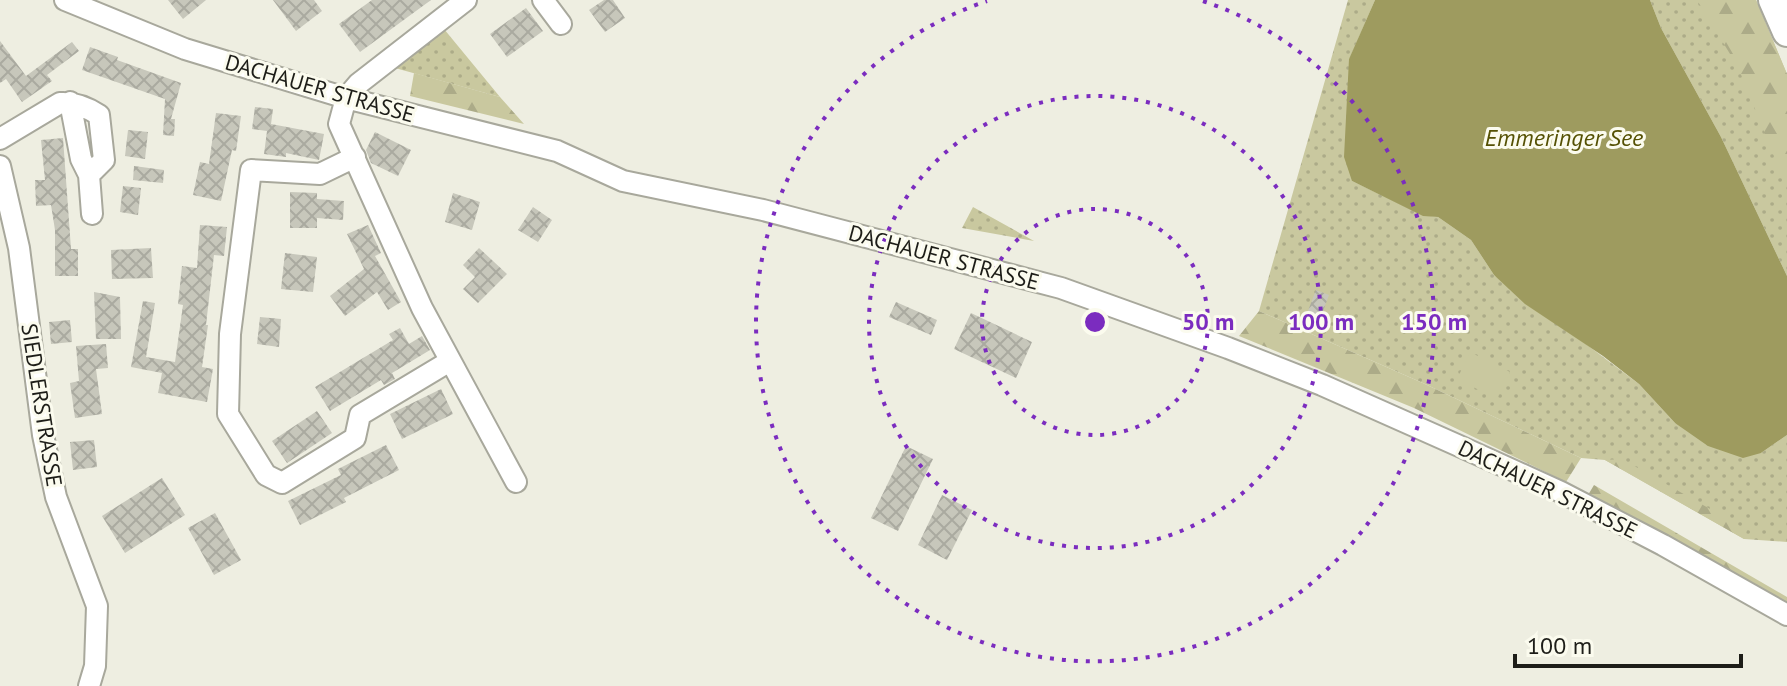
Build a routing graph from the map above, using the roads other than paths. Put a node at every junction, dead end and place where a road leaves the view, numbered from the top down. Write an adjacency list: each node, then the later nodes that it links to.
1 (65, 0): 7 (street, DACHAUER STRASSE)
2 (466, 0): 7 (street)
3 (543, 0): 5 (street)
4 (1773, 0): 6 (highway)
5 (561, 24)
6 (1787, 32)
7 (346, 98): 9 (street); 14 (street, DACHAUER STRASSE)
8 (0, 139): 11 (street)
9 (355, 157): 12 (street); 12 (street)
10 (0, 166): 15 (street, SIEDLERSTRASSE)
11 (92, 214)
12 (450, 361): 13 (street)
13 (516, 482)
14 (1787, 615)
15 (89, 686)

